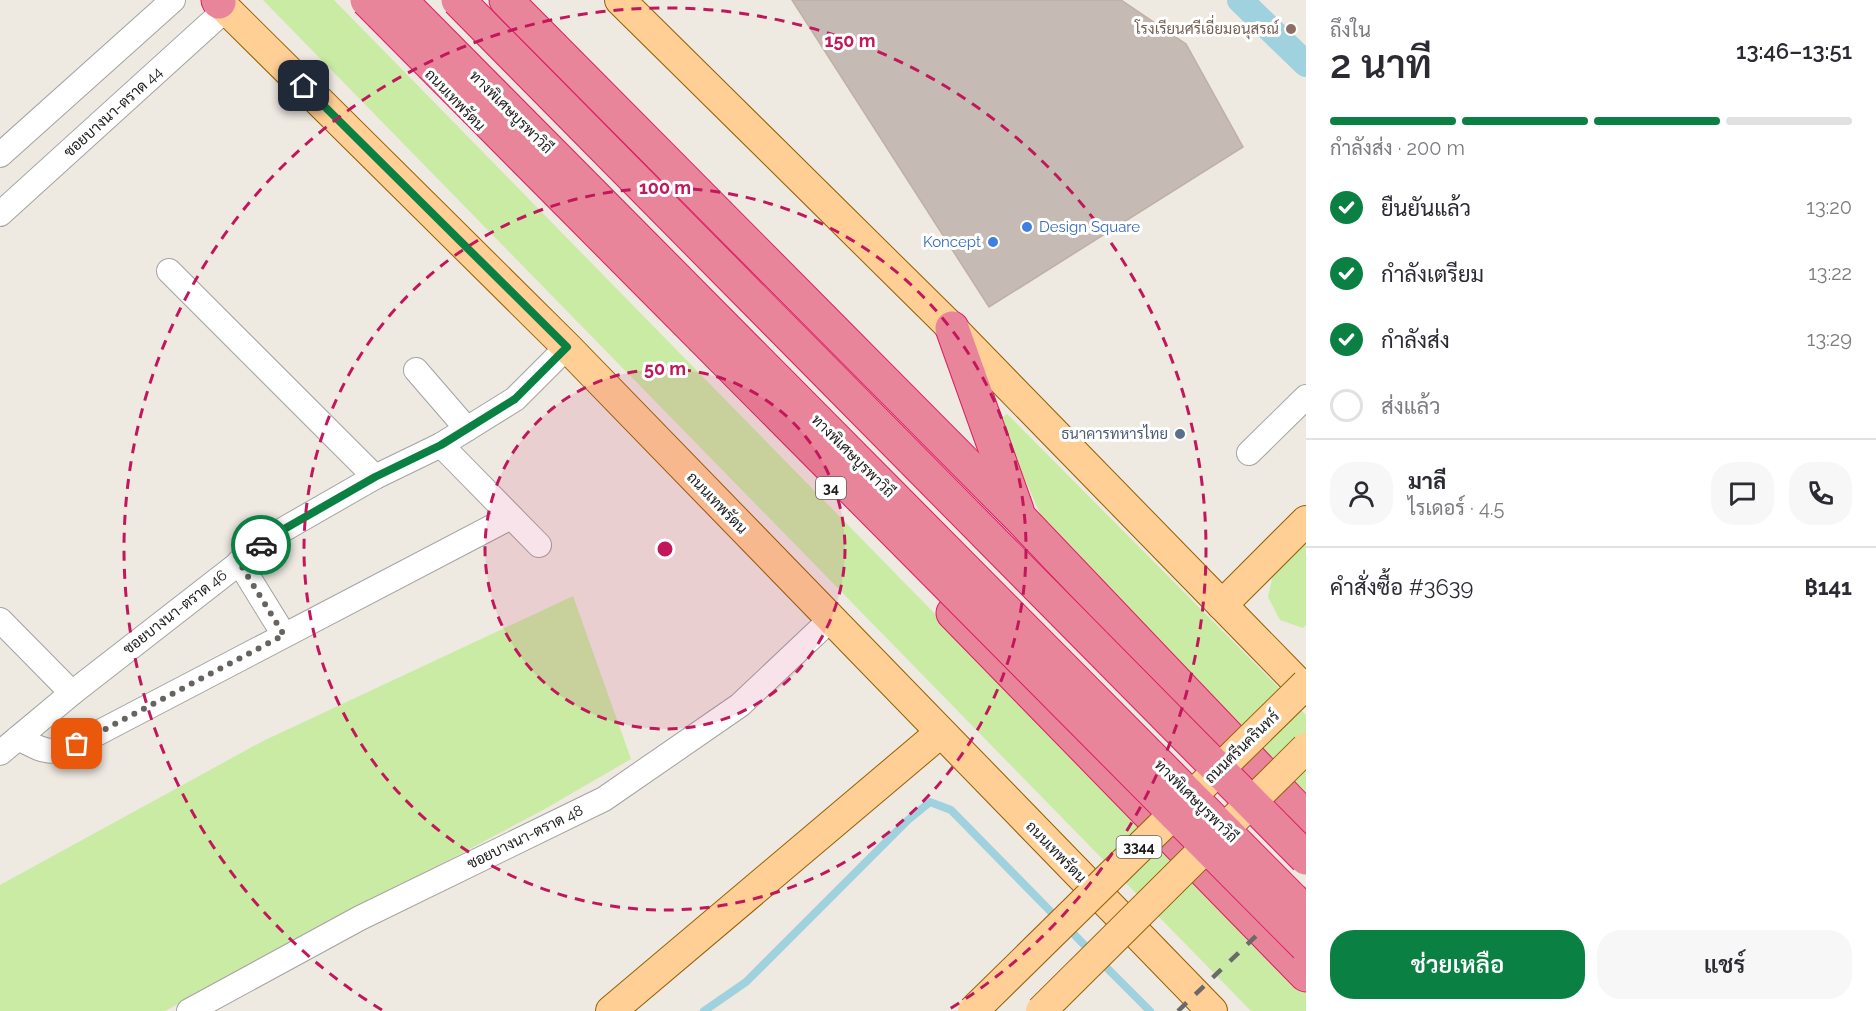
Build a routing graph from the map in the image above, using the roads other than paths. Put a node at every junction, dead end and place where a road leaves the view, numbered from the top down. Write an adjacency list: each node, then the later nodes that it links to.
1 (173, 0): 9 (street)
2 (356, 0): 39 (highway, ถนนเทพรัตน / 34)
3 (367, 0): 38 (highway, bridge)
4 (400, 0): 37 (highway, ทางพิเศษบูรพาวิถี, bridge)
5 (458, 0): 36 (highway, bridge)
6 (506, 0): 21 (highway)
7 (620, 0): 12 (main road)
8 (220, 3): 10 (street, ซอยบางนา-ตราด 44); 13 (main road, ถนนเทพรัตน)
9 (0, 155)
10 (0, 214)
11 (169, 271): 19 (street)
12 (951, 328): 21 (highway); 25 (main road)
13 (567, 347): 16 (street, ซอยบางนา-ตราด 46); 27 (main road, ถนนเทพรัตน)
14 (416, 370): 16 (street)
15 (1306, 397): 18 (street)
16 (467, 429): 17 (street, ซอยบางนา-ตราด 46)
17 (441, 445): 19 (street, ซอยบางนา-ตราด 46); 20 (street)
18 (1249, 453)
19 (375, 477): 24 (street, ซอยบางนา-ตราด 46)
20 (511, 517): 23 (street); 28 (street)
21 (1020, 518): 35 (highway)
22 (1306, 521): 25 (main road)
23 (539, 545)
24 (239, 562): 28 (street); 31 (street, ซอยบางนา-ตราด 46)
25 (1222, 605): 30 (main road)
26 (0, 620): 31 (street)
27 (830, 620): 32 (main road, ถนนเทพรัตน); 40 (street, ซอยบางนา-ตราด 48)
28 (284, 635): 33 (street)
29 (1306, 684): 42 (main road, ถนนศรีนครินทร์ / 3344, bridge)
30 (1306, 691)
31 (72, 693): 33 (street, ซอยบางนา-ตราด 46)
32 (940, 733): 41 (main road); 44 (main road, ถนนเทพรัตน)
33 (9, 745)
34 (1306, 748): 43 (main road, bridge)
35 (1306, 818)
36 (1306, 858)
37 (1306, 913)
38 (1306, 946)
39 (1306, 975)
40 (189, 1011)
41 (611, 1011)
42 (973, 1011)
43 (1041, 1011)
44 (1212, 1011)

